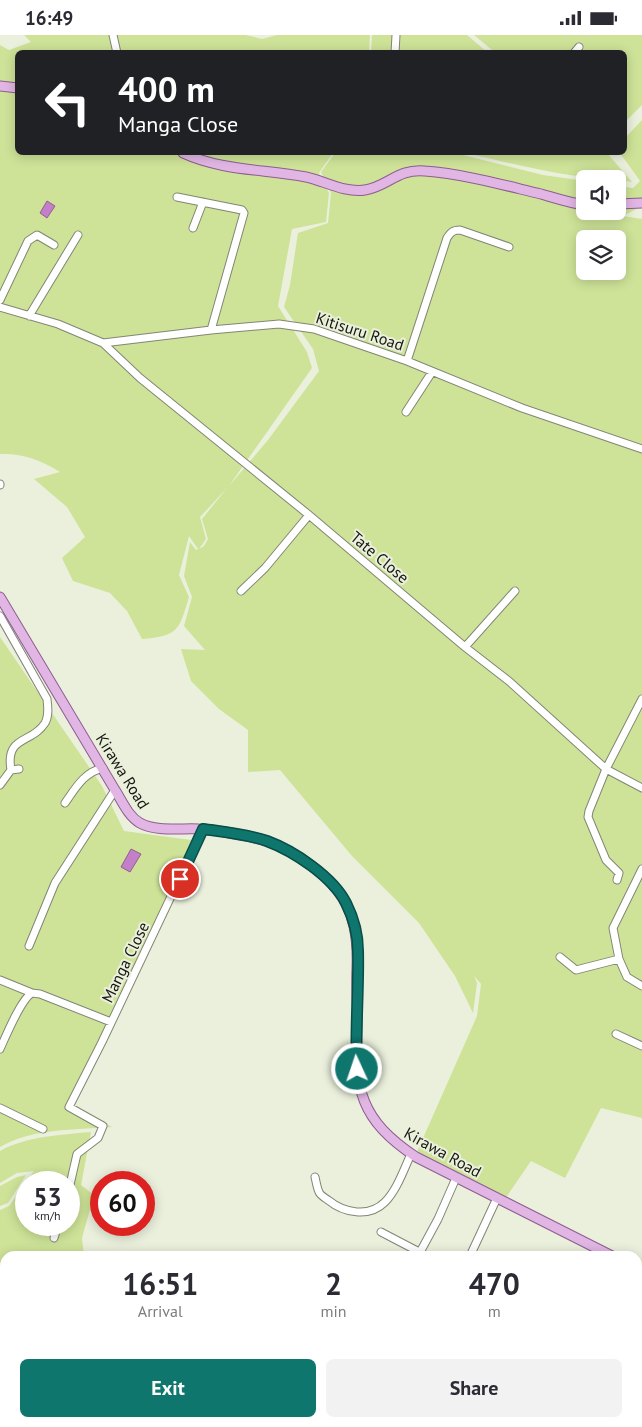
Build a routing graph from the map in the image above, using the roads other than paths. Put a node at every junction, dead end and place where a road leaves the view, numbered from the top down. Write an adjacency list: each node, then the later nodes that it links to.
1 (113, 35): 3 (street)
2 (396, 35): 4 (street)
3 (116, 50)
4 (395, 50)
5 (0, 85): 6 (main road)
6 (15, 88)
7 (189, 155): 10 (main road)
8 (177, 197): 9 (street)
9 (203, 202): 13 (street); 20 (street)
10 (576, 203)
11 (642, 203): 12 (main road)
12 (626, 204)
13 (193, 228)
14 (78, 235): 19 (street)
15 (54, 245): 17 (street)
16 (509, 247): 22 (street)
17 (0, 299)
18 (0, 307): 19 (street, Kitisuru Road)
19 (29, 315): 21 (street, Kitisuru Road)
20 (211, 330): 21 (street, Kitisuru Road); 22 (street, Kitisuru Road)
21 (103, 343): 26 (street, Tate Close)
22 (407, 361): 23 (street, Kitisuru Road)
23 (432, 372): 24 (street); 25 (street, Kitisuru Road)
24 (406, 412)
25 (642, 449)
26 (309, 515): 27 (street); 31 (street, Tate Close)
27 (241, 591)
28 (515, 591): 31 (street)
29 (0, 597): 33 (main road, Kirawa Road)
30 (0, 616): 36 (street)
31 (465, 647): 35 (street, Tate Close)
32 (642, 699): 35 (street)
33 (103, 768): 39 (main road, Kirawa Road); 40 (street)
34 (19, 769): 36 (street)
35 (606, 769): 38 (street, Tate Close); 43 (street)
36 (10, 770): 37 (street)
37 (0, 785)
38 (642, 788)
39 (115, 790): 41 (main road, Kirawa Road); 44 (street)
40 (65, 803)
41 (203, 829): 50 (street, Manga Close); 56 (main road, Kirawa Road)
42 (642, 869): 46 (street)
43 (617, 880)
44 (29, 946)
45 (560, 957): 46 (street)
46 (619, 959): 48 (street)
47 (0, 980): 49 (street)
48 (642, 986)
49 (32, 993): 50 (street); 53 (street)
50 (111, 1022): 57 (street, Manga Close)
51 (616, 1034): 52 (street)
52 (642, 1046)
53 (0, 1049)
54 (0, 1108): 55 (street)
55 (43, 1129)
56 (411, 1153): 58 (street); 59 (main road, Kirawa Road)
57 (73, 1171)
58 (315, 1177)
59 (456, 1178): 60 (main road, Kirawa Road); 63 (street)
60 (497, 1198): 64 (street); 65 (main road, Kirawa Road)
61 (381, 1232): 62 (street)
62 (415, 1251)
63 (424, 1251)
64 (472, 1251)
65 (602, 1251)

